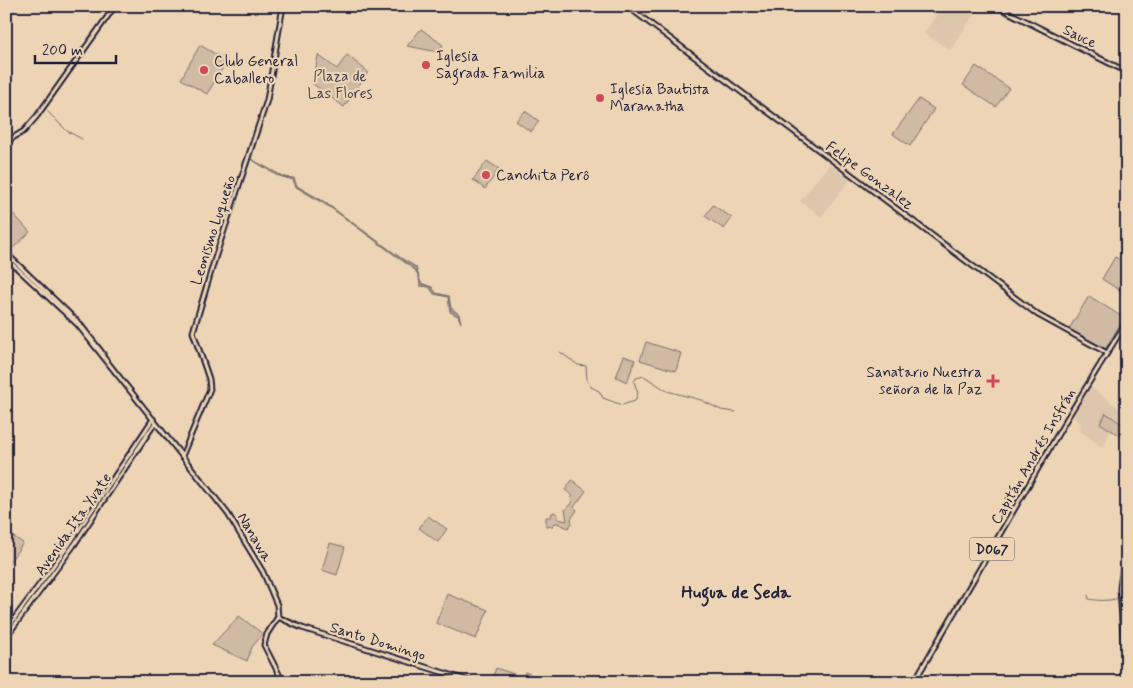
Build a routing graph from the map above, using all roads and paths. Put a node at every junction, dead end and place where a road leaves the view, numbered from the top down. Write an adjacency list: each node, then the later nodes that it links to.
1 (115, 6): 6 (street)
2 (282, 6): 12 (street, Leonismo Luqueño)
3 (627, 6): 10 (street, Felipe Gonzalez)
4 (996, 6): 5 (street, Sauce)
5 (1127, 72)
6 (6, 142)
7 (6, 253): 11 (street, Nanawa)
8 (6, 258): 11 (street, Nanawa)
9 (1127, 321): 10 (street, Capitán Andrés Insfrán / D067)
10 (1106, 353): 19 (street, Capitán Andrés Insfrán / D067)
11 (153, 420): 12 (street, Nanawa); 15 (street, Avenida Ita Yvate)
12 (182, 456): 14 (street, Nanawa)
13 (1127, 537): 20 (street)
14 (278, 617): 17 (street); 18 (street, Santo Domingo)
15 (8, 630): 16 (street, Avenida Ita Yvate)
16 (6, 637)
17 (283, 682)
18 (473, 682)
19 (914, 682)
20 (1126, 682)

